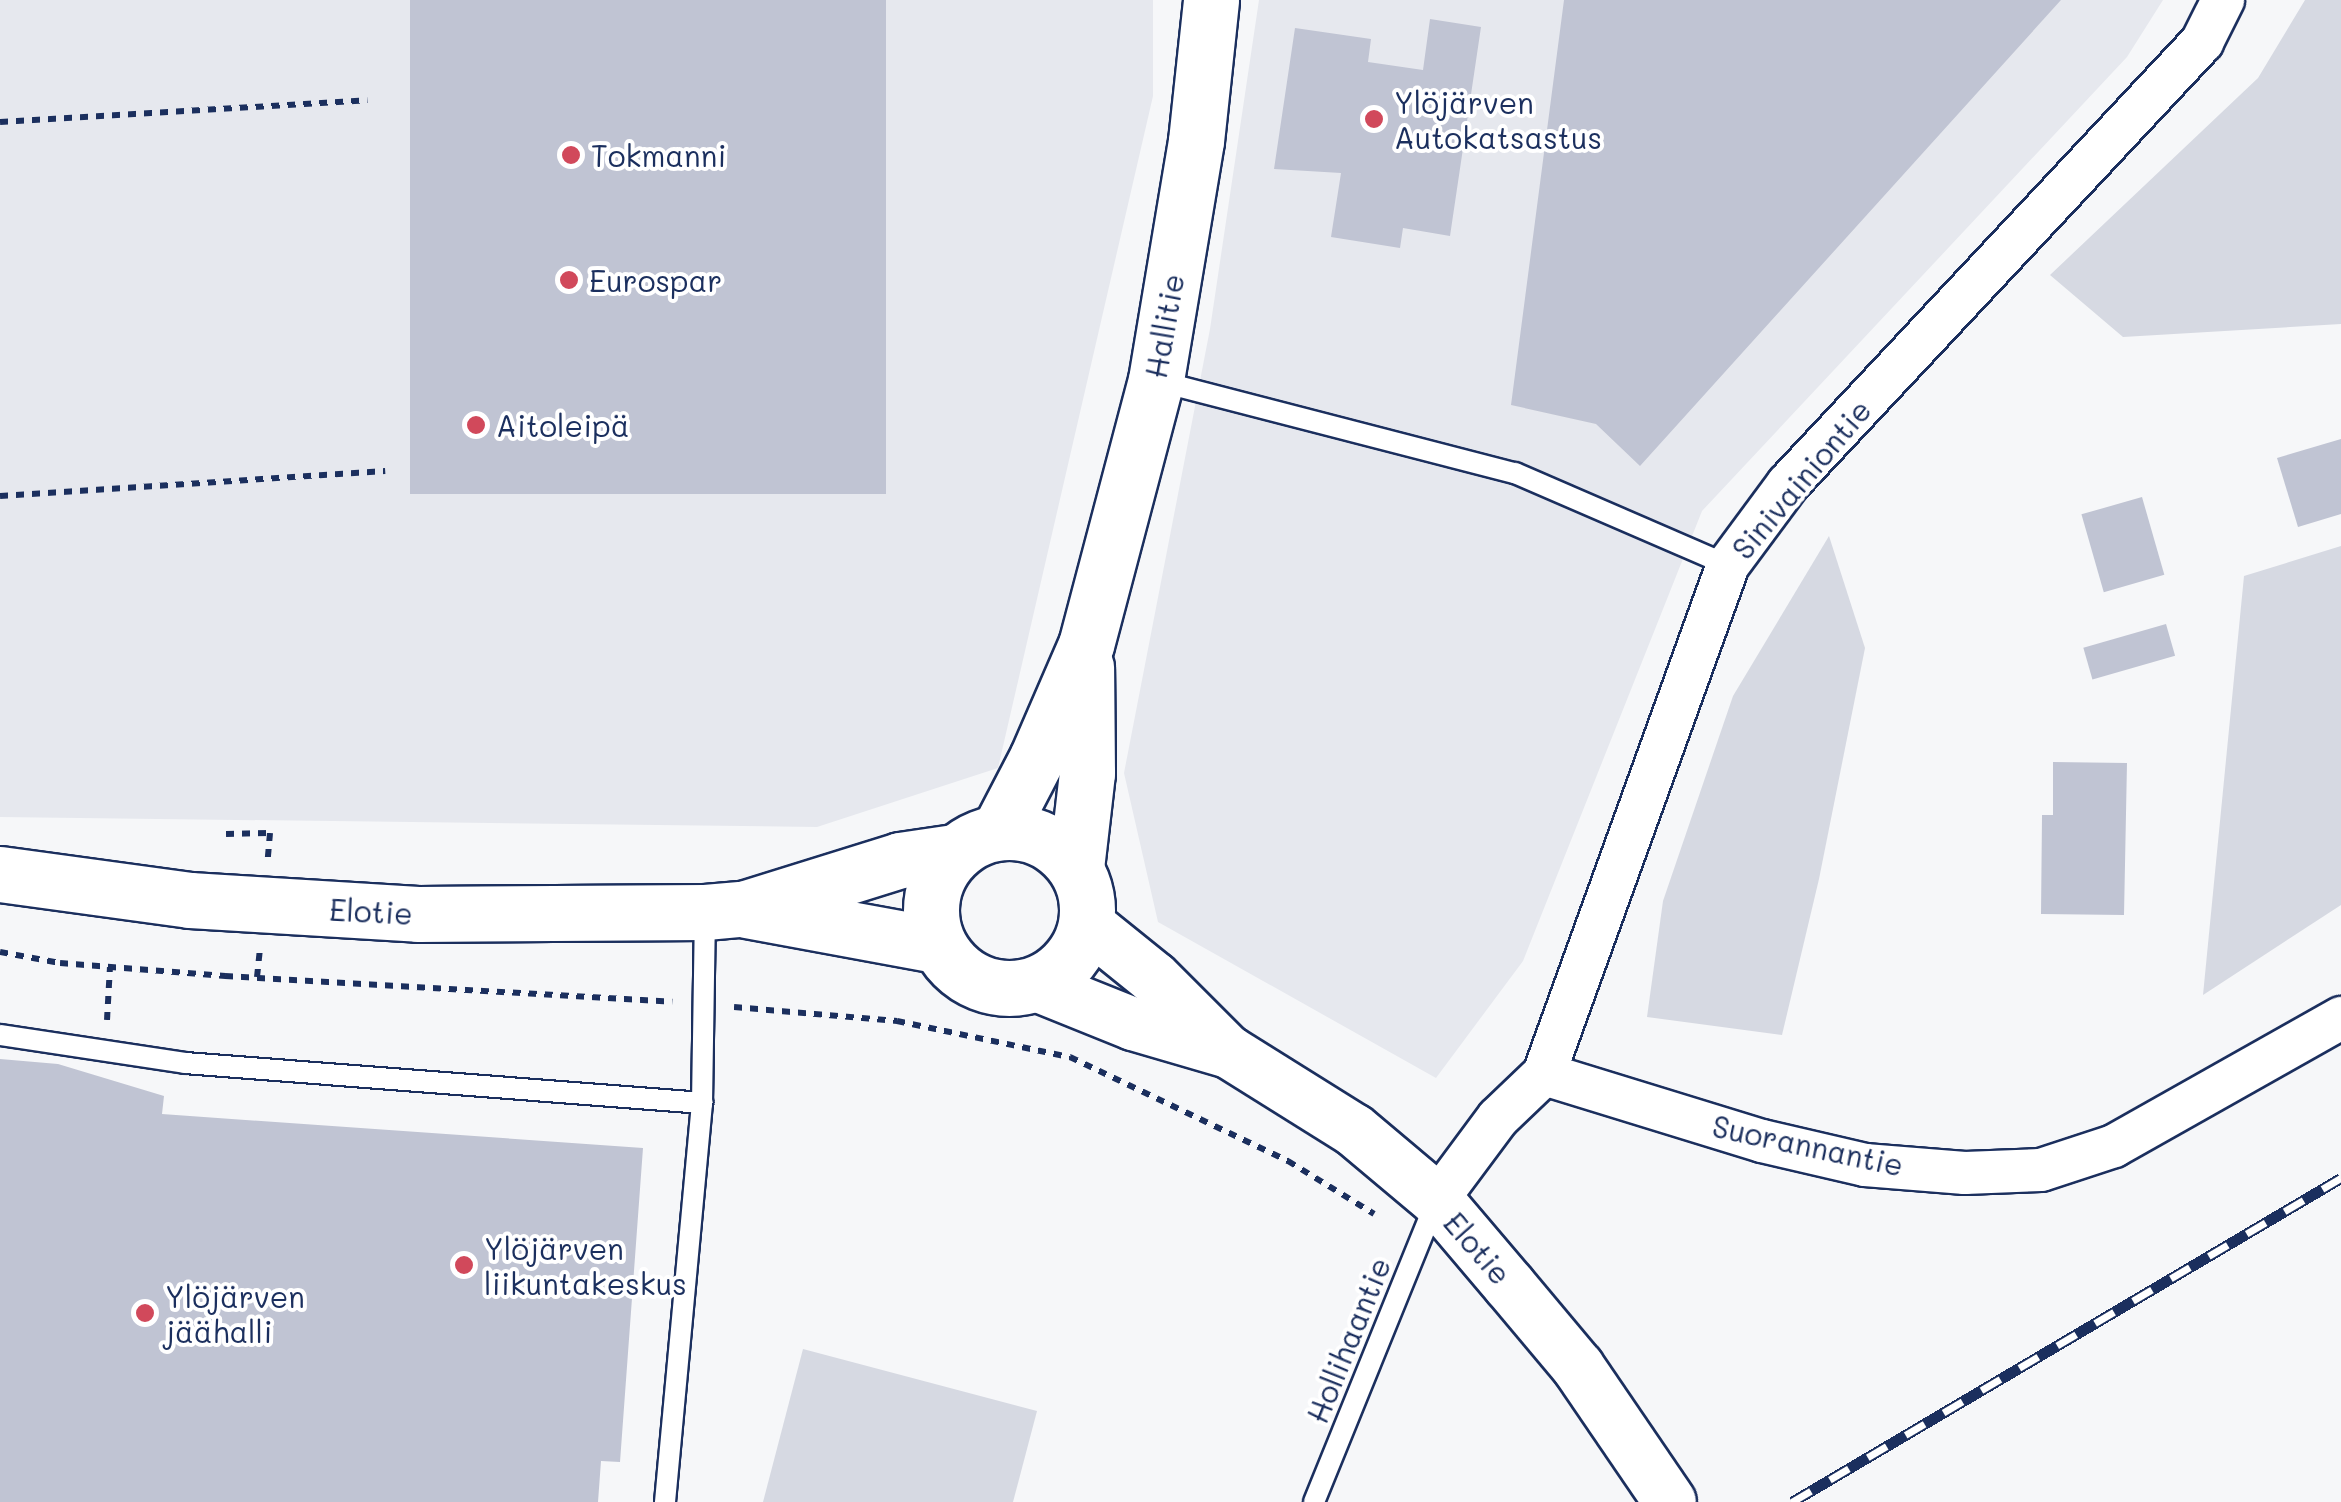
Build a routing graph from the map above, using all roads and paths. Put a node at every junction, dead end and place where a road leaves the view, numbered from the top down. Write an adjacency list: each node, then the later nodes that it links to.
1 (1211, 0): 5 (main road, Hallitie)
2 (2223, 0): 8 (street, Sinivainiontie)
3 (367, 100): 4 (path)
4 (0, 122)
5 (1156, 380): 8 (lane); 9 (main road, Hallitie)
6 (385, 471): 7 (path)
7 (0, 496)
8 (1728, 565): 24 (street, Sinivainiontie)
9 (1086, 645): 10 (main road, Hallitie); 11 (main road, Hallitie)
10 (976, 842): 11 (main road); 13 (main road, Elotie); 15 (main road)
11 (1076, 868): 14 (main road)
12 (0, 874): 13 (main road, Elotie)
13 (724, 911): 15 (main road, Elotie); 19 (lane)
14 (1087, 924): 18 (main road); 22 (street, Elotie)
15 (936, 946): 18 (main road)
16 (0, 952): 17 (path)
17 (110, 967): 19 (path); 23 (path)
18 (1036, 985): 22 (street, Elotie)
19 (706, 1004): 25 (lane); 26 (path)
20 (2341, 1018): 24 (street, Suorannantie)
21 (0, 1035): 23 (lane)
22 (1229, 1052): 26 (street, Elotie)
23 (105, 1053): 25 (lane)
24 (1544, 1074): 26 (street, Sinivainiontie)
25 (702, 1104): 27 (lane)
26 (1428, 1221): 28 (lane, Hollihaantie); 29 (street, Elotie)
27 (665, 1502)
28 (1314, 1502)
29 (1670, 1502)

